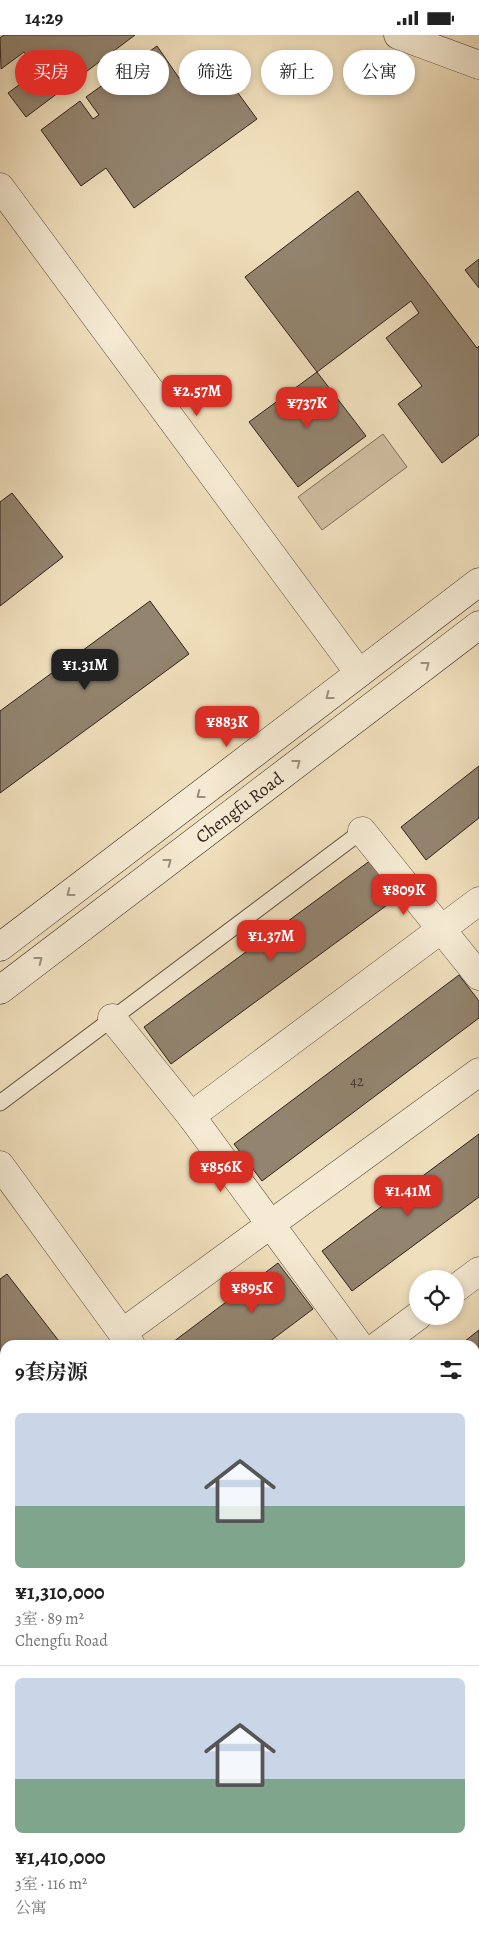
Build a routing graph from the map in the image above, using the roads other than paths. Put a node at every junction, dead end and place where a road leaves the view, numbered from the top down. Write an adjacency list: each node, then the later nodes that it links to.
1 (398, 35): 2 (street)
2 (441, 43): 3 (street)
3 (479, 65)
4 (0, 187): 7 (street)
5 (479, 582): 7 (street, Chengfu Road)
6 (479, 625): 13 (street, Chengfu Road, one-way to 6)
7 (359, 673): 11 (street, Chengfu Road, one-way to 11)
8 (362, 831): 10 (street); 14 (lane)
9 (479, 901): 10 (street)
10 (442, 929): 12 (street); 17 (street)
11 (0, 947)
12 (479, 976)
13 (0, 990)
14 (112, 1018): 16 (lane); 17 (street)
15 (479, 1072): 19 (street)
16 (0, 1103)
17 (191, 1116): 19 (street)
18 (0, 1165): 23 (street)
19 (271, 1225): 23 (street); 24 (street)
20 (479, 1271): 21 (street)
21 (464, 1282)
22 (409, 1323): 25 (street)
23 (126, 1339)
24 (355, 1340)
25 (386, 1340)

